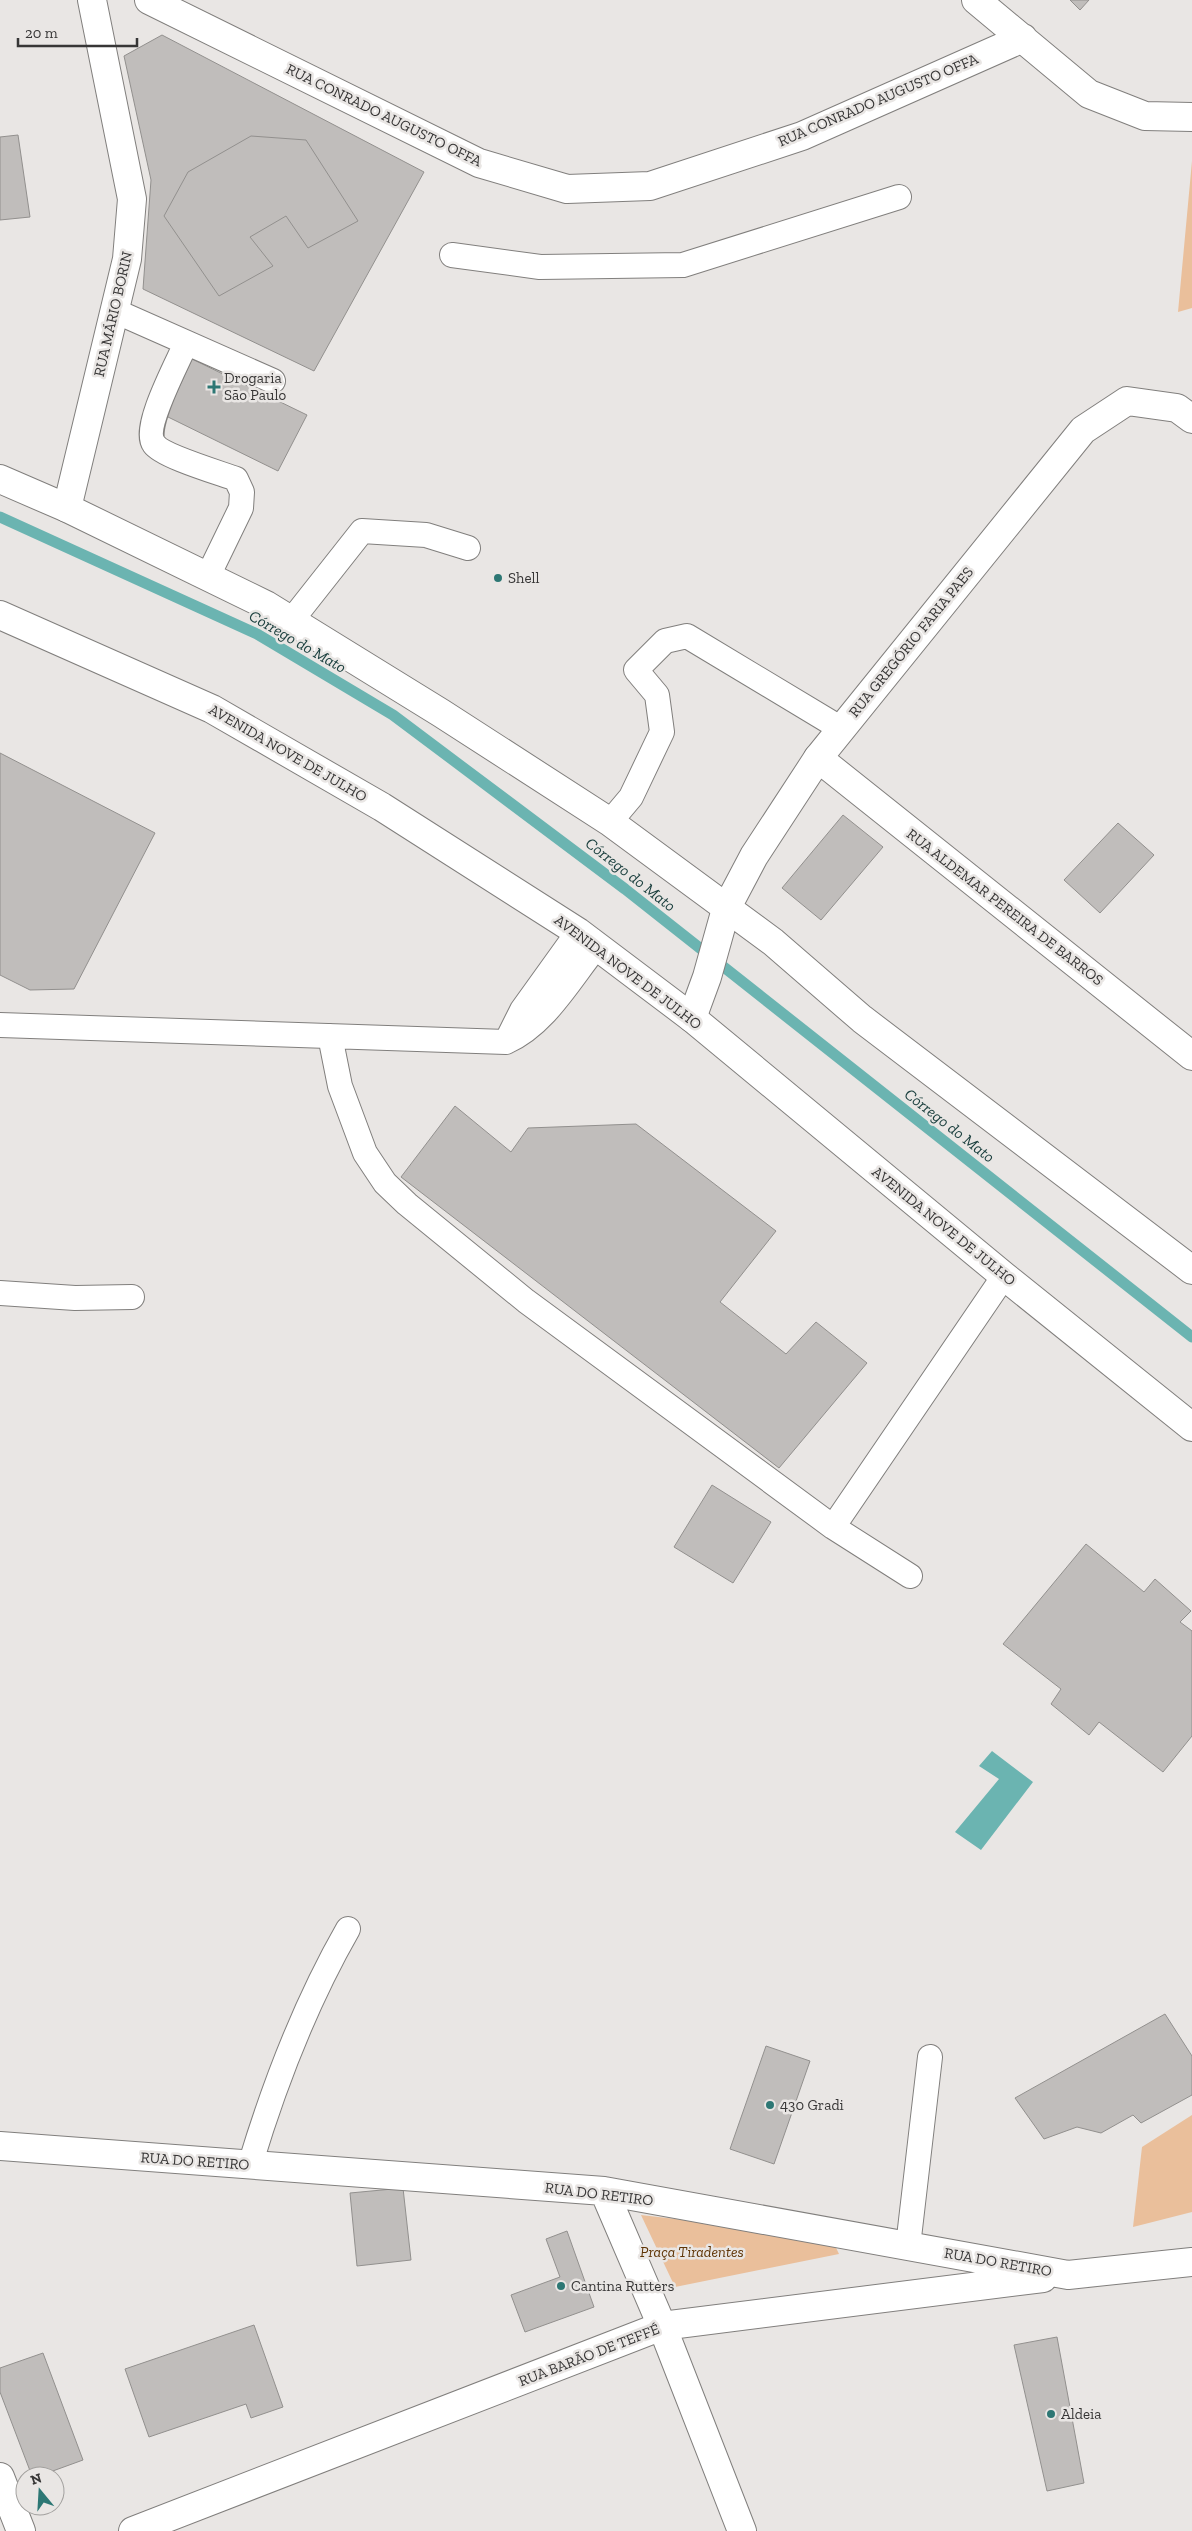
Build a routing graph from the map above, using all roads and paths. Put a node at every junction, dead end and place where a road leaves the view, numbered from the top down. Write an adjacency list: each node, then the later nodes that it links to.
1 (92, 0): 8 (main road, RUA MÁRIO BORIN)
2 (149, 0): 4 (main road, RUA CONRADO AUGUSTO OFFA)
3 (976, 0): 4 (main road)
4 (1023, 38): 5 (main road)
5 (1192, 117)
6 (898, 196): 7 (lane)
7 (452, 255)
8 (115, 311): 9 (lane); 13 (main road, RUA MÁRIO BORIN)
9 (186, 343): 10 (lane); 15 (lane)
10 (273, 381)
11 (1192, 419): 20 (main road, RUA GREGÓRIO FARIA PAES)
12 (0, 479): 13 (main road)
13 (67, 508): 15 (main road)
14 (468, 548): 17 (lane)
15 (208, 576): 17 (main road)
16 (0, 614): 18 (main road, AVENIDA NOVE DE JULHO)
17 (291, 621): 22 (main road)
18 (31, 628): 19 (main road); 24 (main road, AVENIDA NOVE DE JULHO)
19 (0, 632)
20 (840, 728): 21 (main road, RUA GREGÓRIO FARIA PAES); 22 (lane)
21 (818, 758): 23 (main road, RUA GREGÓRIO FARIA PAES); 28 (main road, RUA ALDEMAR PEREIRA DE BARROS)
22 (610, 822): 23 (main road)
23 (725, 914): 25 (main road, RUA GREGÓRIO FARIA PAES); 29 (main road)
24 (588, 939): 25 (main road, AVENIDA NOVE DE JULHO); 27 (lane)
25 (692, 1018): 30 (main road, AVENIDA NOVE DE JULHO)
26 (0, 1025): 27 (lane)
27 (330, 1036): 34 (lane)
28 (1192, 1056)
29 (1192, 1270)
30 (1004, 1276): 33 (main road, AVENIDA NOVE DE JULHO); 34 (lane)
31 (0, 1293): 32 (lane)
32 (132, 1297)
33 (1192, 1427)
34 (833, 1527): 35 (lane)
35 (910, 1576)
36 (348, 1929): 39 (lane)
37 (930, 2058): 41 (lane)
38 (0, 2146): 39 (main road, RUA DO RETIRO)
39 (250, 2165): 40 (main road, RUA DO RETIRO)
40 (604, 2191): 41 (main road, RUA DO RETIRO); 44 (main road)
41 (908, 2246): 43 (main road, RUA DO RETIRO)
42 (1192, 2262): 43 (main road, RUA DO RETIRO)
43 (1068, 2275): 44 (main road, RUA BARÃO DE TEFFÉ)
44 (662, 2326): 47 (main road, RUA BARÃO DE TEFFÉ); 48 (main road)
45 (0, 2477): 46 (main road)
46 (21, 2531)
47 (133, 2531)
48 (742, 2531)

